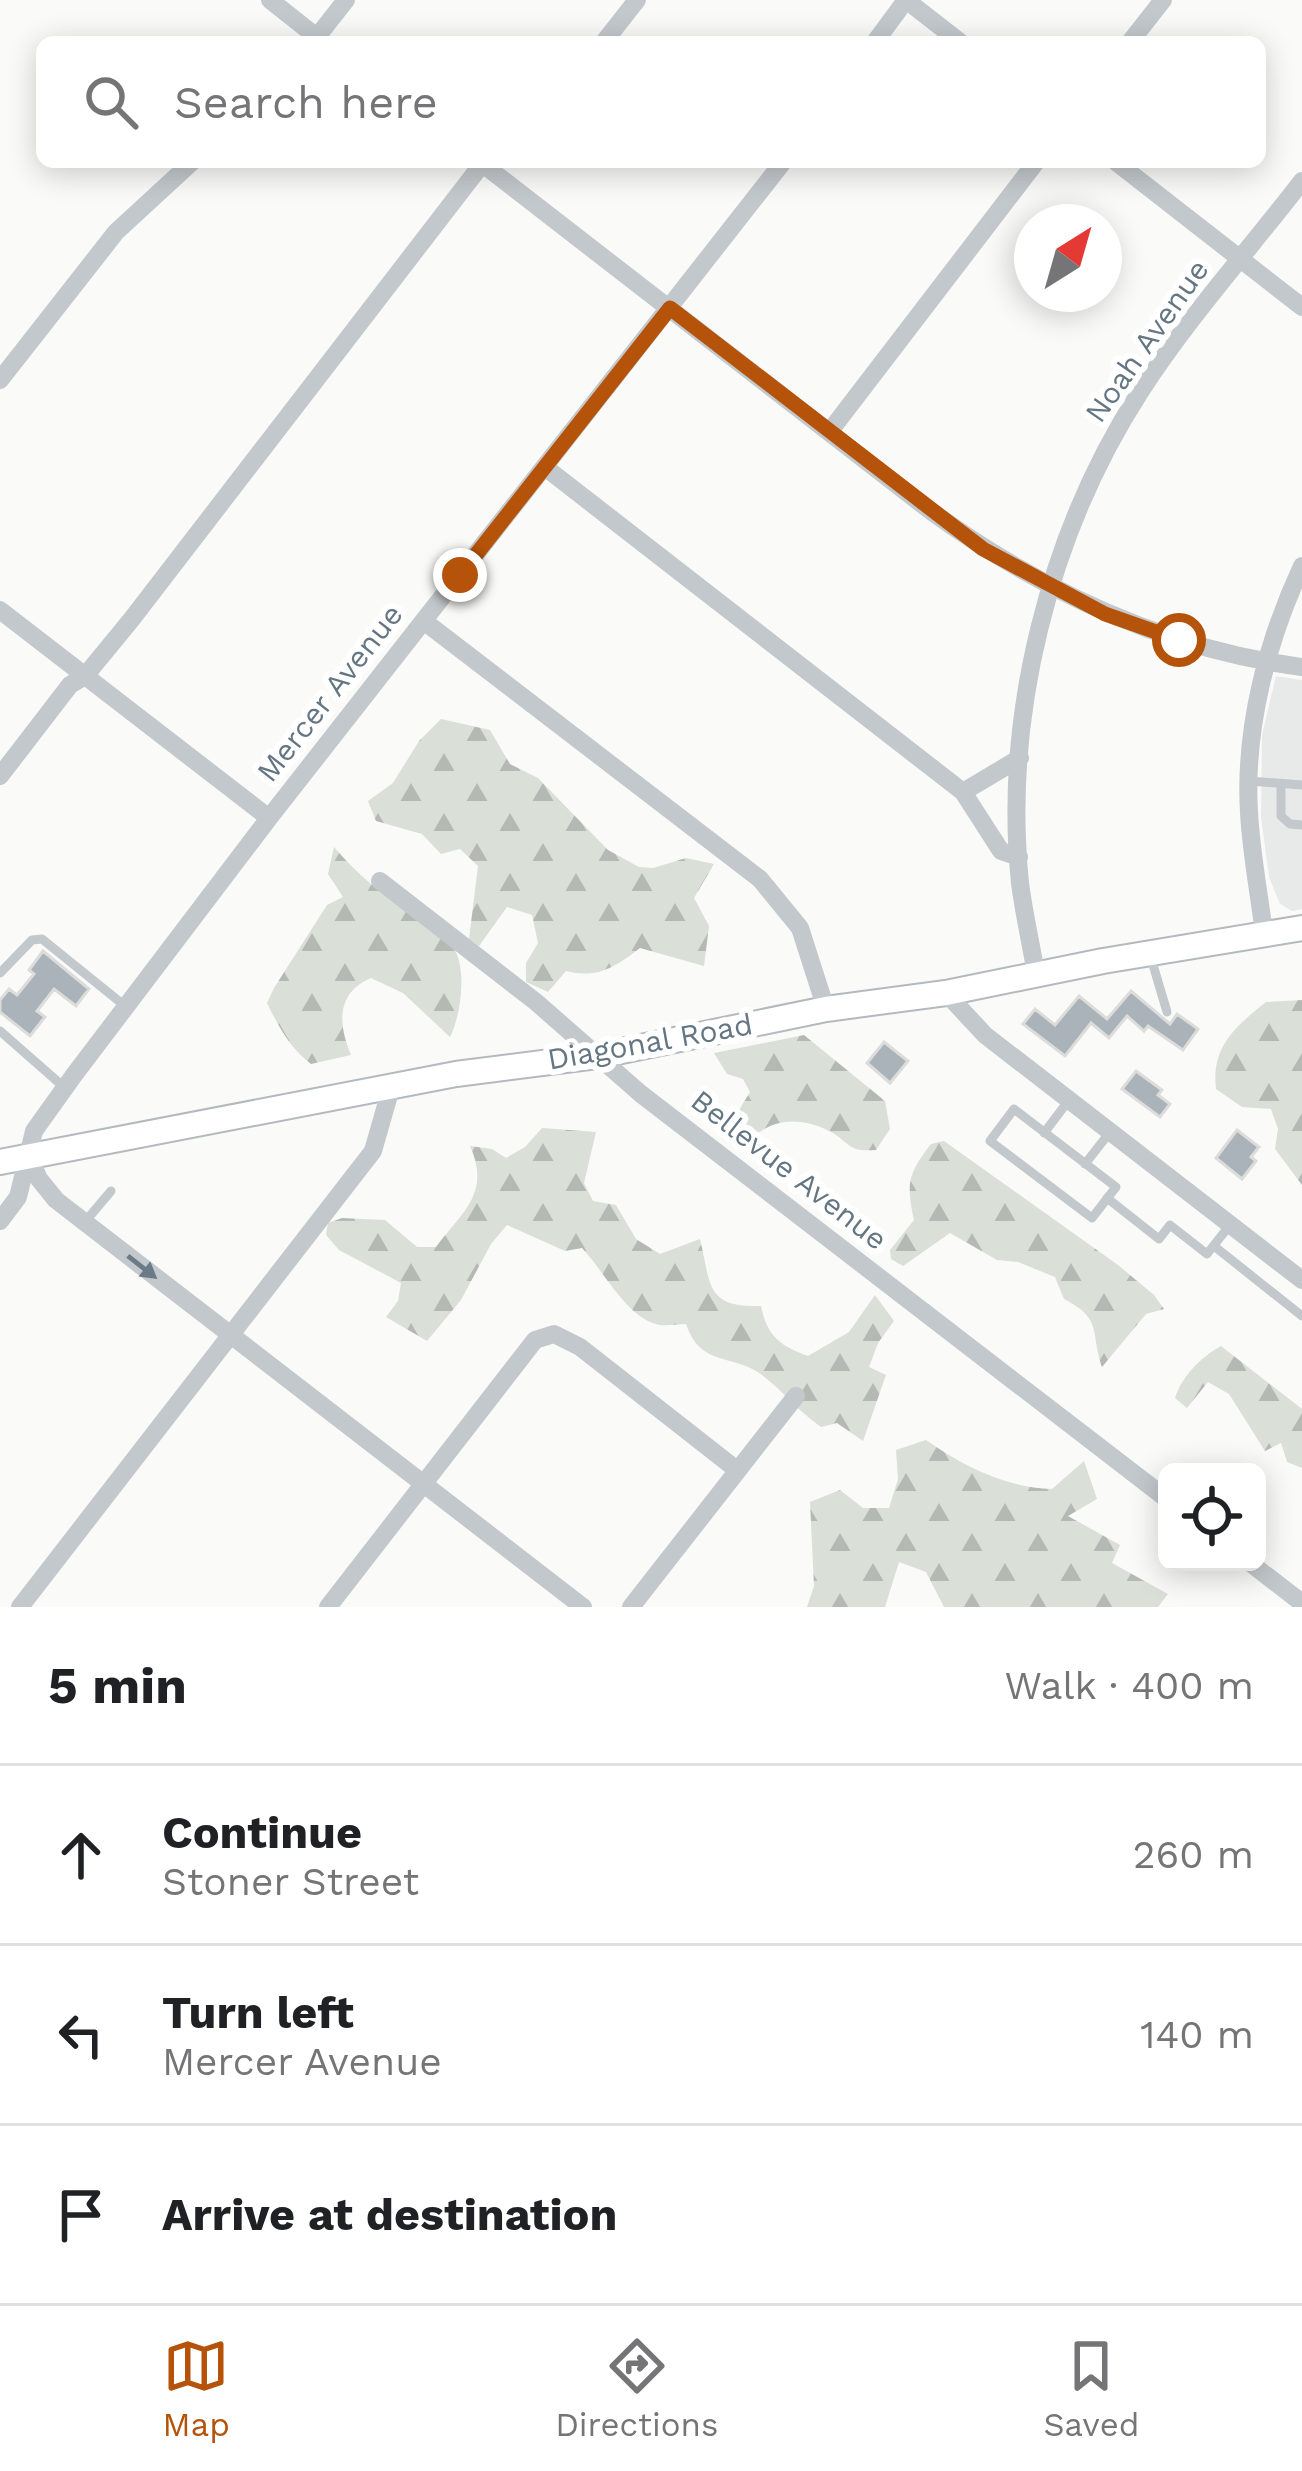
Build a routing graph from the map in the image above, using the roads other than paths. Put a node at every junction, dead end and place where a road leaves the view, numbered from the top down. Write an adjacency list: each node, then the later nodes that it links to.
1 (270, 0): 6 (street)
2 (346, 0): 7 (street)
3 (637, 0): 8 (street)
4 (906, 0): 9 (street); 10 (street)
5 (1163, 0): 11 (street)
6 (313, 36)
7 (321, 36)
8 (609, 36)
9 (881, 36)
10 (952, 36)
11 (1135, 36)
12 (185, 168): 22 (street)
13 (477, 168): 31 (street)
14 (778, 168): 21 (street, Mercer Avenue)
15 (1030, 168): 23 (street)
16 (1124, 168): 19 (street)
17 (506, 170): 21 (street)
18 (1302, 181): 19 (street, Noah Avenue)
19 (1241, 260): 20 (street); 26 (street, Noah Avenue)
20 (1302, 307)
21 (670, 308): 23 (street); 24 (street, Mercer Avenue)
22 (0, 380)
23 (830, 431): 26 (street)
24 (546, 468): 28 (street, Mercer Avenue); 37 (street)
25 (1302, 566): 29 (street)
26 (1052, 587): 29 (street); 32 (street, Noah Avenue)
27 (0, 610): 31 (street)
28 (424, 622): 38 (street, Mercer Avenue); 49 (street)
29 (1267, 662): 30 (street); 34 (street)
30 (1302, 667)
31 (85, 676): 33 (street); 38 (street)
32 (1020, 758): 37 (street); 40 (street, Noah Avenue)
33 (0, 776)
34 (1249, 781): 35 (lane); 43 (street)
35 (1281, 785): 36 (lane); 39 (lane)
36 (1302, 785)
37 (963, 792): 40 (street)
38 (269, 818): 48 (street, Mercer Avenue)
39 (1302, 825)
40 (1019, 857): 46 (street, Noah Avenue)
41 (380, 881): 52 (street, Bellevue Avenue)
42 (1302, 928): 43 (street, Diagonal Road)
43 (1264, 933): 44 (street, Diagonal Road)
44 (1149, 953): 46 (street, Diagonal Road); 50 (lane)
45 (0, 973): 48 (lane)
46 (1036, 974): 47 (street, Diagonal Road)
47 (946, 993): 49 (street, Diagonal Road); 55 (street)
48 (126, 1007): 53 (street, Mercer Avenue)
49 (826, 1009): 52 (street, Diagonal Road)
50 (1167, 1012)
51 (0, 1031): 53 (lane)
52 (597, 1055): 54 (street, Diagonal Road); 73 (street, Bellevue Avenue)
53 (65, 1088): 58 (street, Mercer Avenue)
54 (391, 1088): 58 (street, Diagonal Road); 69 (street)
55 (1069, 1100): 56 (lane); 57 (street)
56 (1044, 1132): 60 (lane); 62 (lane)
57 (1110, 1132): 60 (lane); 65 (street)
58 (30, 1158): 59 (street, Diagonal Road); 63 (street, Mercer Avenue); 64 (street)
59 (0, 1162)
60 (1085, 1164): 62 (lane)
61 (111, 1191): 64 (lane)
62 (1107, 1198): 66 (lane)
63 (0, 1221)
64 (84, 1222): 69 (street, one-way to 69)
65 (1230, 1225): 66 (lane); 67 (street)
66 (1214, 1246): 68 (lane)
67 (1302, 1280)
68 (1302, 1316)
69 (232, 1336): 72 (street); 76 (street)
70 (796, 1396): 71 (street)
71 (736, 1470): 72 (street); 79 (street)
72 (422, 1484): 77 (street); 78 (street)
73 (1158, 1492)
74 (1261, 1571): 75 (street)
75 (1301, 1601)
76 (20, 1607)
77 (328, 1607)
78 (583, 1607)
79 (631, 1607)

